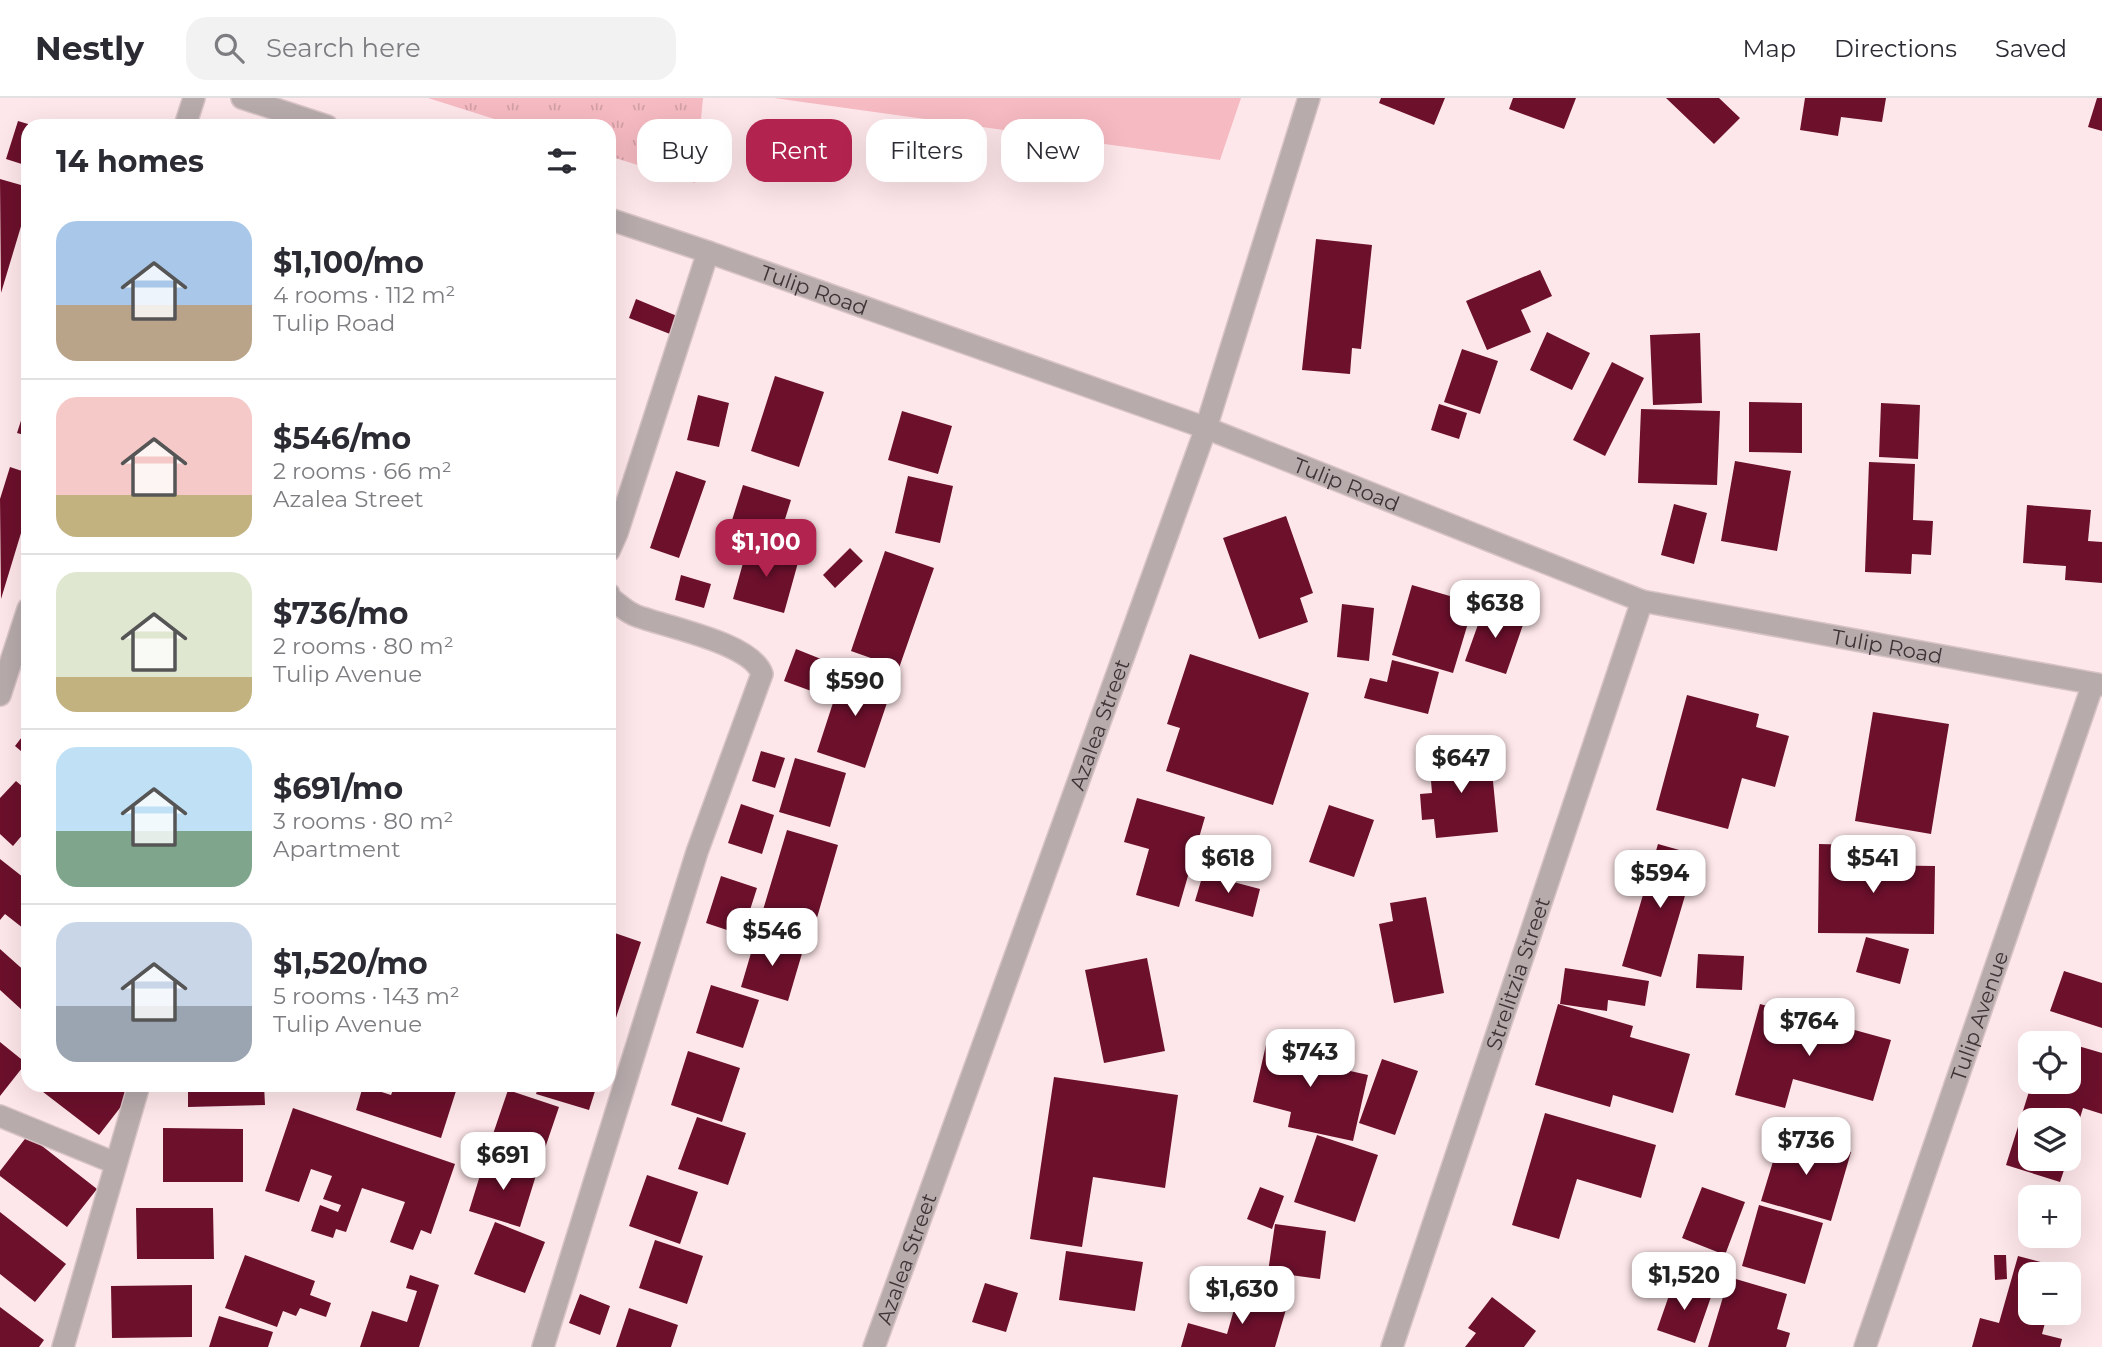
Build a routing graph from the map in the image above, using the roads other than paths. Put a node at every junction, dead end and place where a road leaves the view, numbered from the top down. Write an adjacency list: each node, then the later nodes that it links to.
1 (194, 98): 4 (street)
2 (242, 98): 5 (street)
3 (1309, 98): 8 (street, Azalea Street)
4 (187, 119)
5 (306, 119)
6 (616, 221): 7 (street, Tulip Road)
7 (708, 252): 8 (street, Tulip Road); 9 (street)
8 (1206, 428): 10 (street, Tulip Road); 20 (street, Azalea Street)
9 (616, 535)
10 (1642, 601): 13 (street, Tulip Road); 21 (street, Strelitzia Street)
11 (616, 602): 19 (street)
12 (21, 630): 14 (street)
13 (2097, 684): 22 (street, Tulip Avenue)
14 (0, 695)
15 (137, 1092): 17 (street)
16 (0, 1116): 17 (street)
17 (116, 1163): 18 (street)
18 (63, 1347)
19 (543, 1347)
20 (874, 1347)
21 (1392, 1347)
22 (1865, 1347)

